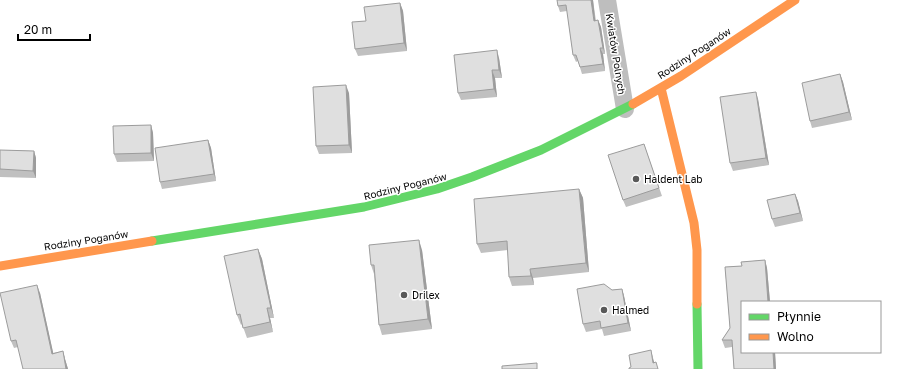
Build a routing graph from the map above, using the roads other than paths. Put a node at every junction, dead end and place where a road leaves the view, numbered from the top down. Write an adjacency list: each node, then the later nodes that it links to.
1 (607, 0): 4 (street, Kwiatów Polnych)
2 (795, 0): 3 (street, Rodziny Poganów)
3 (660, 88): 4 (street, Rodziny Poganów); 6 (street)
4 (625, 109): 5 (street, Rodziny Poganów)
5 (0, 266)
6 (698, 369)

